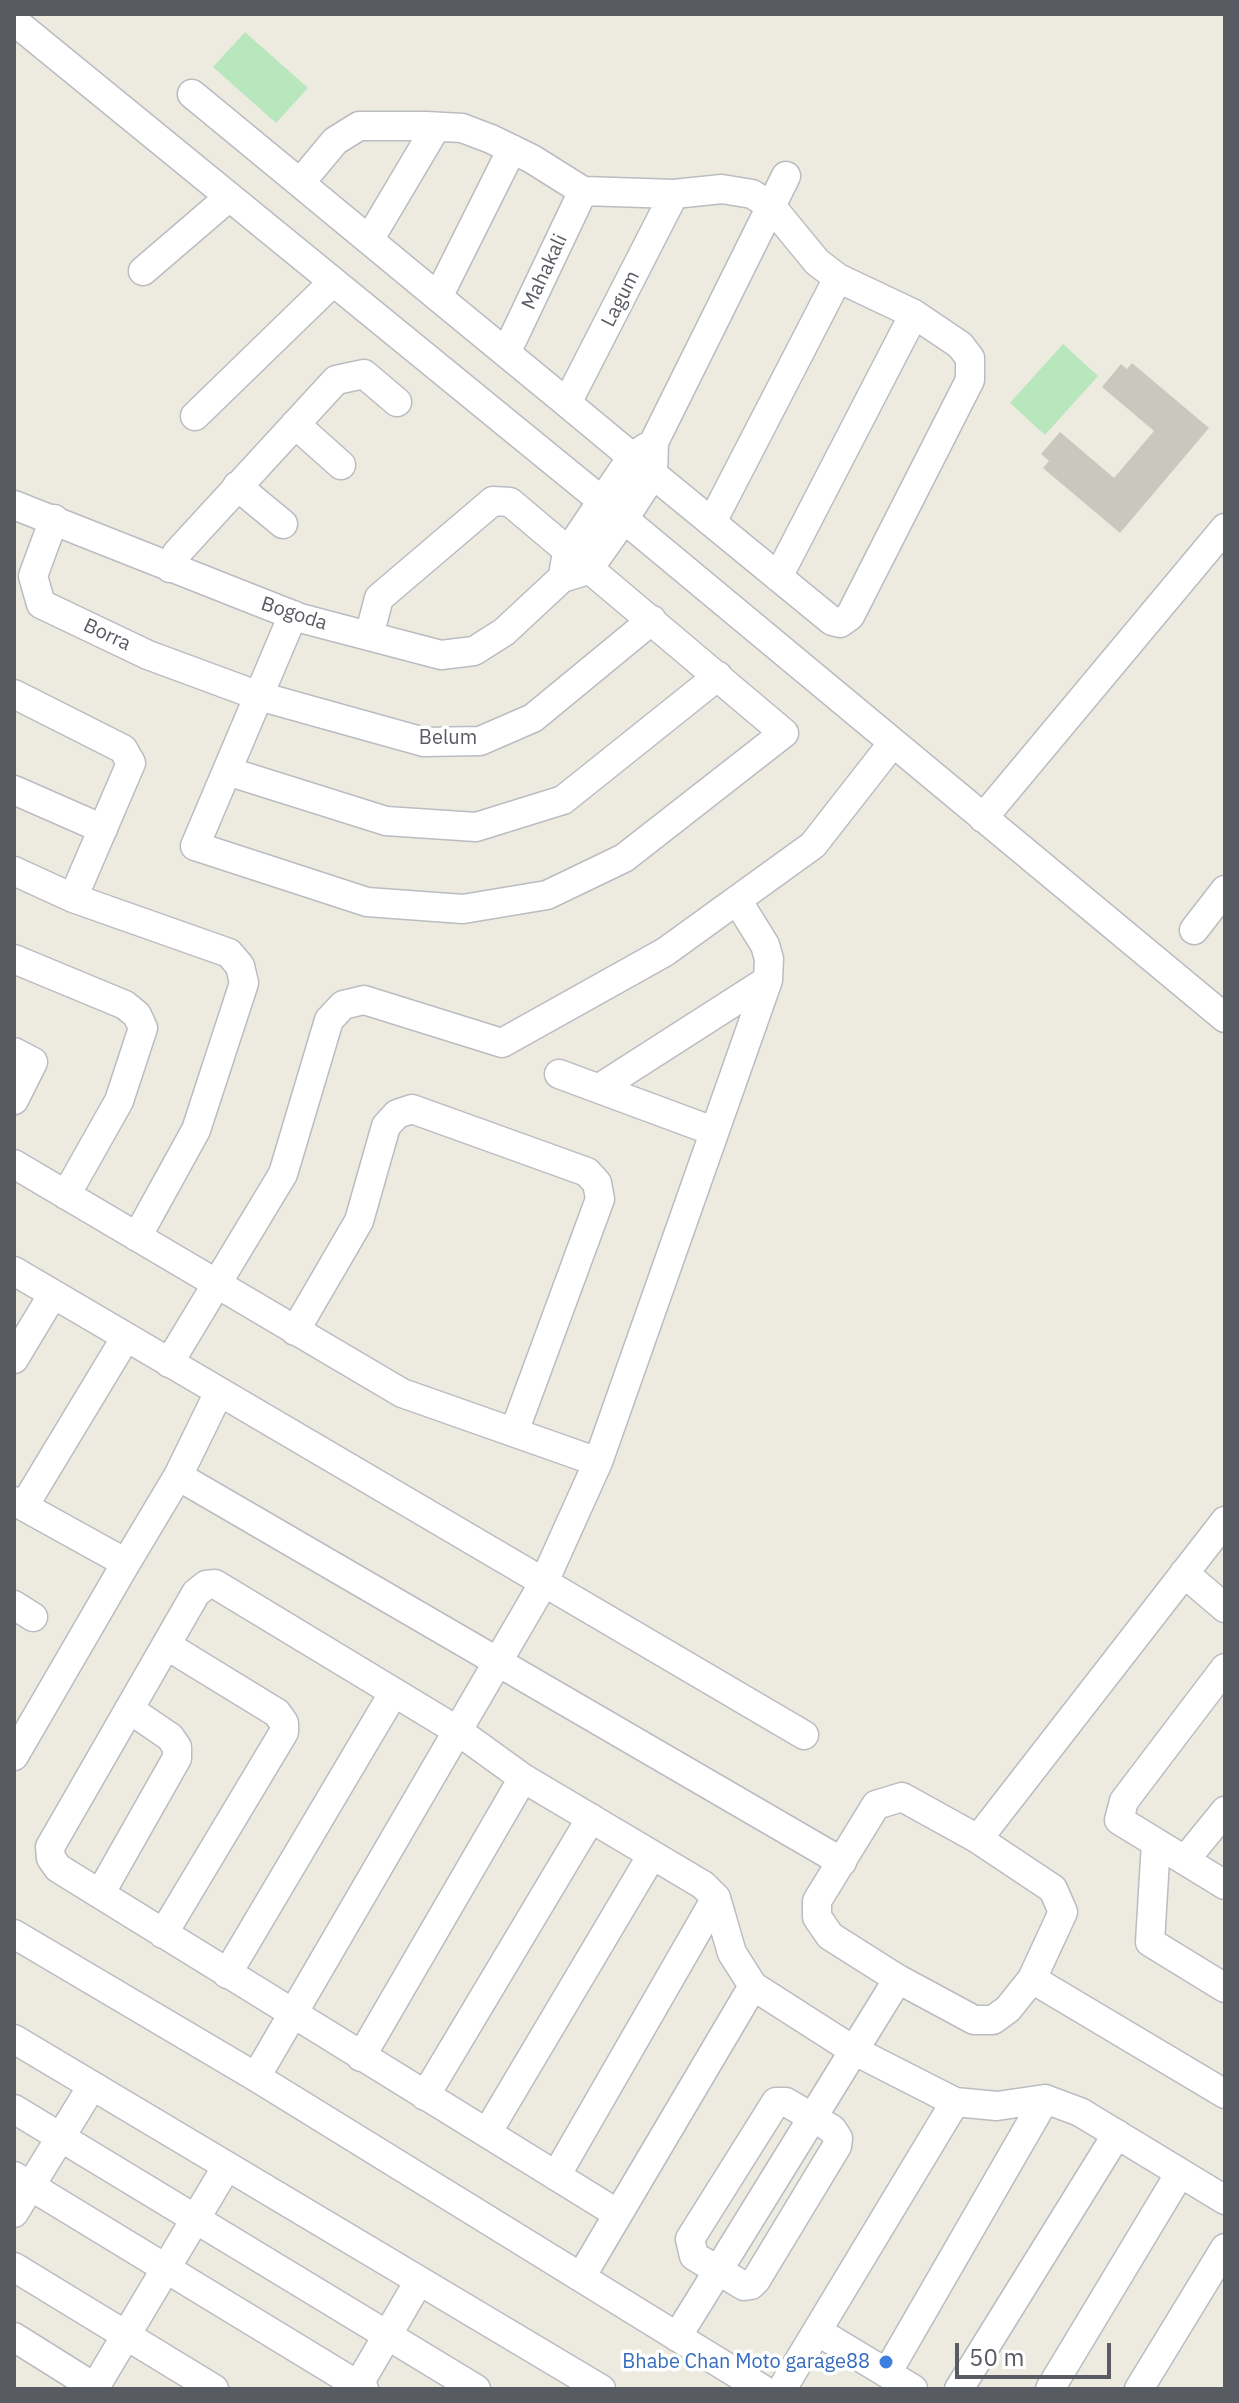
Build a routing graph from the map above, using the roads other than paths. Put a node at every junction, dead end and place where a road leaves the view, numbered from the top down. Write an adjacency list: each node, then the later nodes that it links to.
1 (14, 21): 9 (street)
2 (192, 94): 6 (street)
3 (436, 127): 4 (street); 6 (street); 11 (street)
4 (512, 149): 7 (street); 15 (street)
5 (786, 176): 10 (street)
6 (300, 183): 11 (street)
7 (583, 191): 8 (street); 17 (street, Mahakali)
8 (674, 194): 10 (street); 19 (street, Lagum)
9 (228, 198): 12 (street); 14 (street)
10 (771, 206): 13 (street); 22 (street)
11 (369, 240): 15 (street)
12 (143, 271)
13 (838, 278): 16 (street); 29 (street)
14 (332, 283): 20 (street); 25 (street)
15 (438, 297): 17 (street)
16 (914, 314): 34 (street); 34 (street)
17 (506, 353): 19 (street)
18 (397, 402): 21 (street)
19 (567, 403): 22 (street)
20 (195, 416)
21 (295, 424): 23 (street); 24 (street)
22 (646, 457): 25 (street, Bogoda); 28 (street, Bogoda); 29 (street)
23 (341, 465)
24 (237, 486): 30 (street); 33 (street)
25 (602, 501): 28 (street); 32 (street, Bogoda)
26 (14, 505): 27 (street, Bogoda)
27 (54, 519): 33 (street, Bogoda); 40 (street, Borra)
28 (624, 519): 32 (street, Bogoda); 41 (street)
29 (712, 522): 34 (street)
30 (283, 524)
31 (1225, 528): 44 (street)
32 (573, 567): 36 (street); 37 (street, Bogoda); 37 (street)
33 (170, 568): 35 (street, Bogoda)
34 (778, 577)
35 (293, 615): 37 (street, Bogoda); 40 (street)
36 (652, 620): 38 (street); 40 (street, Belum)
37 (369, 636)
38 (718, 676): 42 (street); 42 (street)
39 (14, 694): 45 (street)
40 (259, 696): 42 (street)
41 (892, 744): 44 (street); 49 (street)
42 (227, 771)
43 (14, 790): 45 (street)
44 (983, 818): 53 (street)
45 (103, 829): 48 (street)
46 (14, 871): 48 (street)
47 (1225, 890): 50 (street)
48 (73, 898): 61 (street)
49 (737, 900): 52 (street); 63 (street)
50 (1194, 930)
51 (14, 959): 60 (street)
52 (768, 980): 56 (street); 58 (street)
53 (1225, 1018)
54 (14, 1052): 57 (street)
55 (559, 1074): 56 (street)
56 (601, 1087): 58 (street)
57 (14, 1100)
58 (713, 1131): 71 (street)
59 (14, 1164): 60 (street)
60 (66, 1195): 61 (street)
61 (137, 1237): 63 (street)
62 (14, 1271): 64 (street)
63 (218, 1285): 65 (street); 68 (street)
64 (53, 1294): 66 (street); 67 (street)
65 (295, 1331): 70 (street); 70 (street)
66 (126, 1337): 68 (street); 73 (street)
67 (15, 1353)
68 (169, 1363): 69 (street)
69 (219, 1392): 72 (street); 77 (street)
70 (514, 1432): 71 (street)
71 (598, 1462): 77 (street)
72 (178, 1476): 75 (street); 80 (street)
73 (19, 1504): 75 (street)
74 (1225, 1521): 76 (street)
75 (126, 1563): 86 (street)
76 (1184, 1573): 78 (street); 90 (street)
77 (543, 1584): 80 (street); 85 (street)
78 (1225, 1608)
79 (166, 1645): 82 (street); 83 (street); 99 (street)
80 (500, 1660): 84 (street); 94 (street)
81 (1225, 1668): 91 (street)
82 (394, 1692): 84 (street); 100 (street)
83 (129, 1709): 96 (street); 96 (street)
84 (458, 1731): 87 (street); 105 (street)
85 (804, 1735)
86 (14, 1756)
87 (523, 1778): 89 (street); 108 (street)
88 (1225, 1811): 93 (street)
89 (591, 1818): 92 (street); 112 (street)
90 (978, 1839): 94 (street); 102 (street)
91 (1156, 1843): 93 (street); 104 (street)
92 (652, 1855): 97 (street); 117 (street)
93 (1185, 1860): 95 (street)
94 (842, 1862): 101 (street)
95 (1225, 1885)
96 (100, 1894): 99 (street)
97 (716, 1898): 103 (street); 122 (street)
98 (14, 1934): 109 (street)
99 (163, 1934): 100 (street)
100 (227, 1974): 105 (street)
101 (898, 1979): 102 (street); 107 (street)
102 (1032, 1979): 111 (street)
103 (753, 1986): 107 (street); 126 (street)
104 (1225, 1988)
105 (293, 2015): 108 (street); 109 (street)
106 (14, 2039): 110 (street)
107 (853, 2050): 114 (street); 116 (street)
108 (361, 2057): 112 (street)
109 (256, 2077): 132 (street)
110 (92, 2086): 119 (street); 120 (street)
111 (1225, 2094)
112 (425, 2096): 117 (street)
113 (1045, 2099): 114 (street); 118 (street); 139 (street)
114 (955, 2102): 134 (street)
115 (14, 2109): 119 (street)
116 (813, 2118): 131 (street); 131 (street)
117 (487, 2133): 122 (street)
118 (1117, 2134): 121 (street); 148 (street)
119 (61, 2137): 123 (street); 127 (street)
120 (227, 2166): 127 (street); 133 (street)
121 (1180, 2173): 124 (street); 149 (street)
122 (556, 2176): 126 (street)
123 (22, 2181): 125 (street); 130 (street)
124 (1225, 2200)
125 (14, 2213)
126 (618, 2214): 132 (street)
127 (195, 2220): 130 (street); 136 (street)
128 (1225, 2248): 150 (street)
129 (14, 2267): 135 (street)
130 (166, 2269): 135 (street); 141 (street)
131 (719, 2271): 138 (street)
132 (581, 2277): 138 (street)
133 (419, 2281): 136 (street); 140 (street)
134 (817, 2331): 139 (street); 146 (street)
135 (126, 2335): 142 (street); 143 (street)
136 (387, 2335): 141 (street); 144 (street)
137 (14, 2337): 142 (street)
138 (677, 2337): 145 (street)
139 (887, 2373): 147 (street)
140 (587, 2386)
141 (359, 2388)
142 (96, 2389)
143 (214, 2389)
144 (476, 2389)
145 (762, 2389)
146 (782, 2389)
147 (913, 2389)
148 (959, 2389)
149 (1050, 2389)
150 (1139, 2389)

